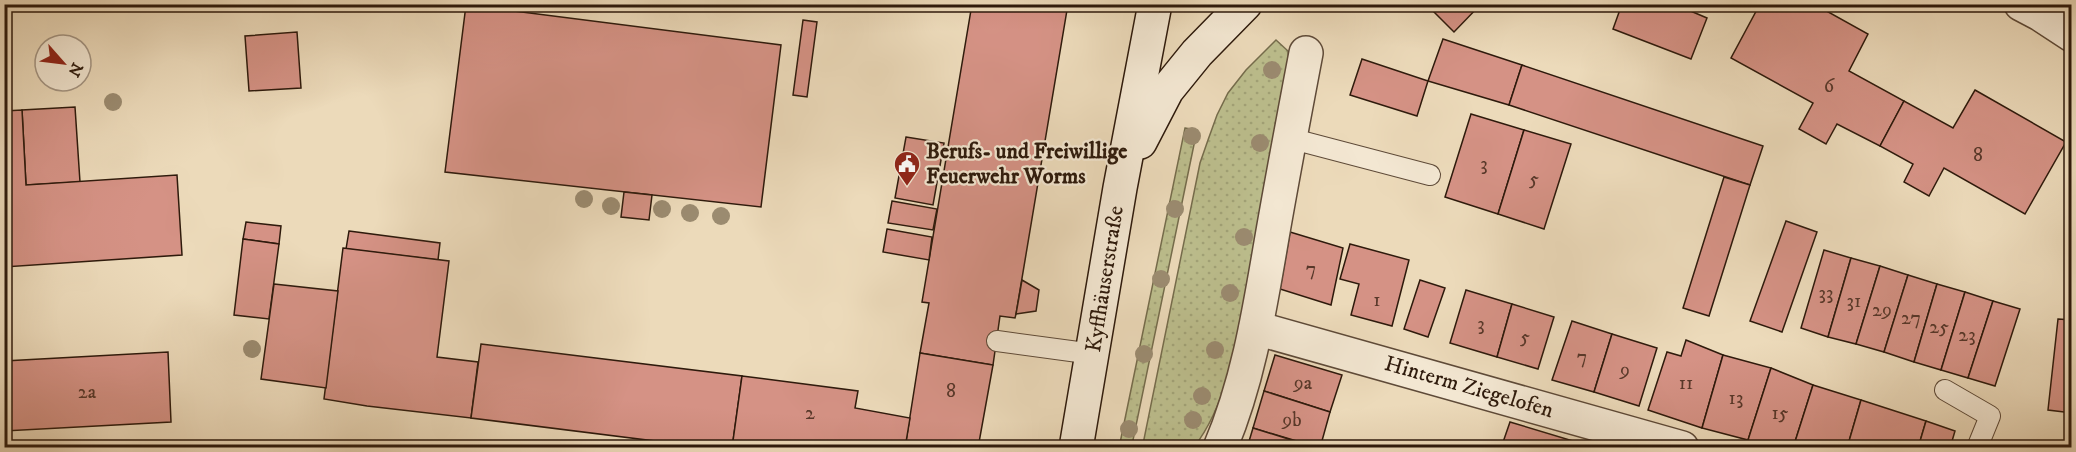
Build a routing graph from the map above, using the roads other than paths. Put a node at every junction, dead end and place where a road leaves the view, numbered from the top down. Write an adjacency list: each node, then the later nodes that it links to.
1 (1155, 4): 8 (street, Kyffhäuserstraße)
2 (1245, 4): 8 (street)
3 (2022, 4): 4 (street)
4 (2072, 35)
5 (1306, 53): 6 (street)
6 (1289, 138): 7 (lane); 9 (street)
7 (1430, 175)
8 (1120, 188): 11 (street, Kyffhäuserstraße)
9 (1256, 328): 13 (street, Hinterm Ziegelofen); 15 (street)
10 (996, 341): 11 (lane)
11 (1093, 354): 14 (street, Kyffhäuserstraße)
12 (1945, 390): 17 (lane)
13 (1629, 440): 16 (street, Hinterm Ziegelofen)
14 (1076, 447)
15 (1220, 447)
16 (1682, 447)
17 (1977, 447)

